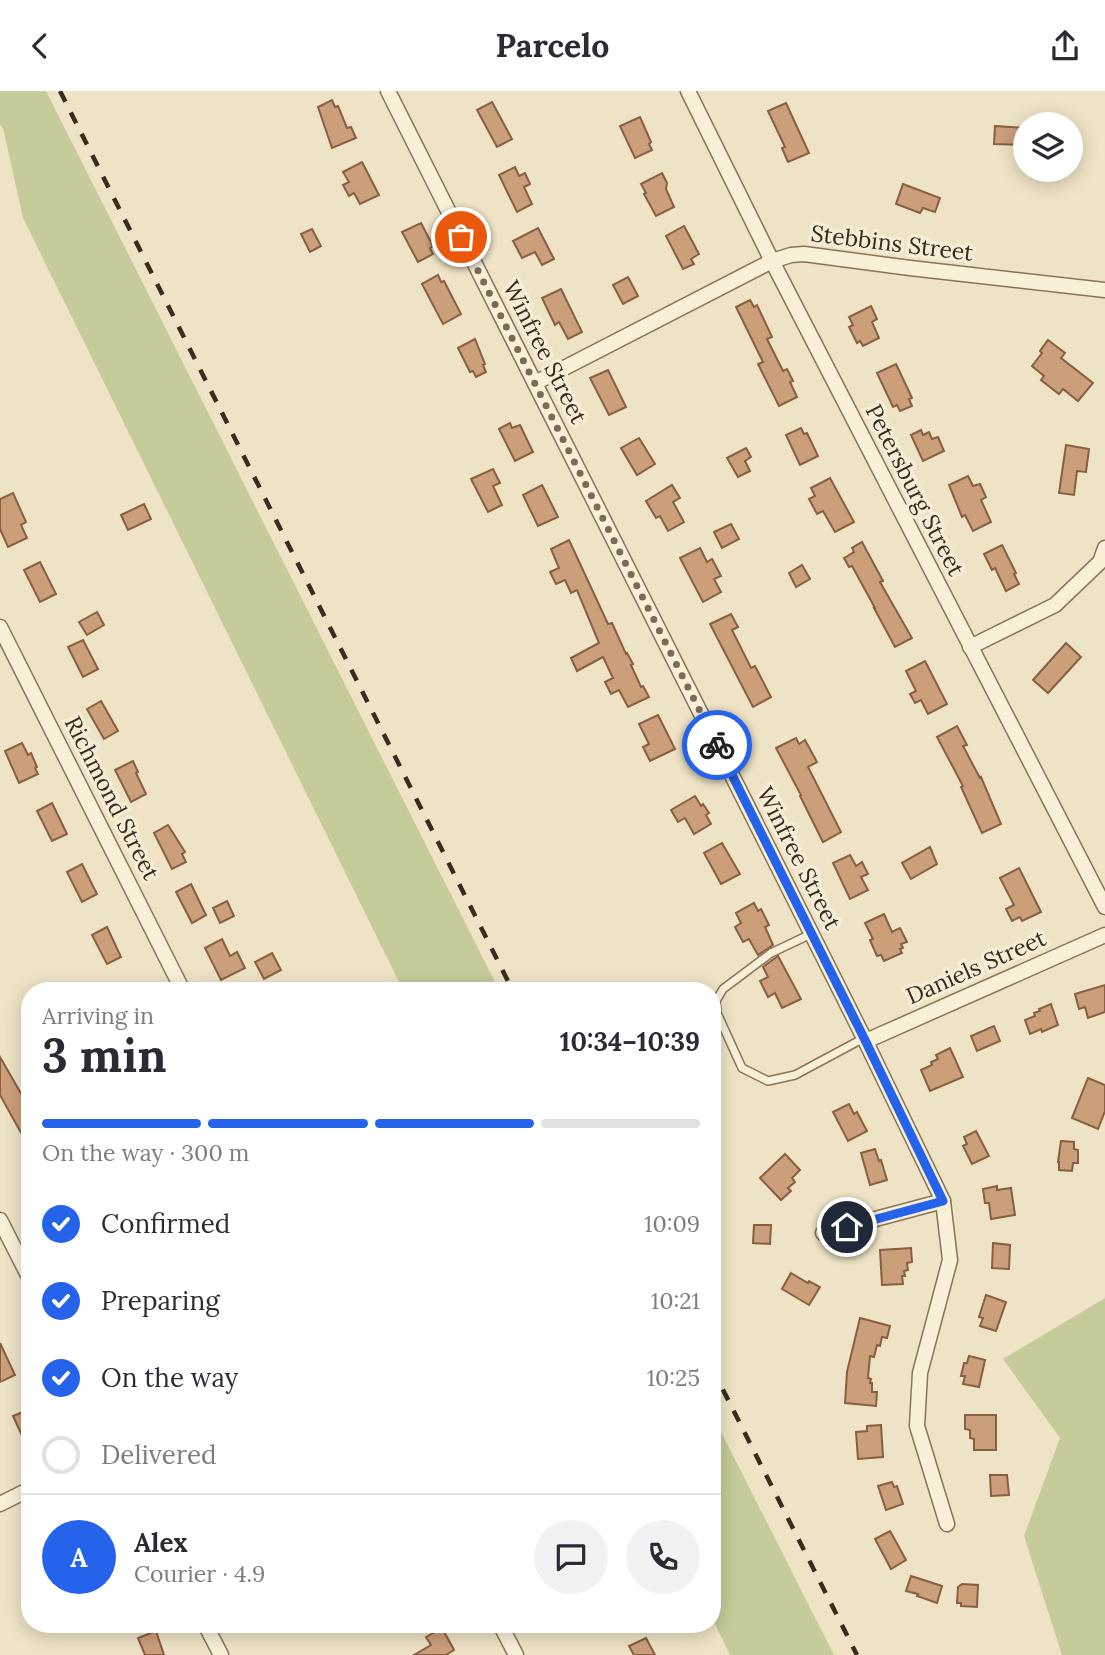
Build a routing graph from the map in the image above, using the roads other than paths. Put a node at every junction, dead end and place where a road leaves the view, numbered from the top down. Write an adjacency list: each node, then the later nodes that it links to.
1 (388, 91): 5 (street, Winfree Street)
2 (688, 91): 3 (street, Petersburg Street)
3 (772, 261): 4 (street, Stebbins Street); 5 (street, Stebbins Street); 9 (street, Petersburg Street)
4 (1105, 290)
5 (535, 383): 11 (street, Winfree Street)
6 (1105, 548): 9 (street)
7 (0, 627): 8 (street, Richmond Street)
8 (4, 645): 13 (street, Richmond Street)
9 (970, 647): 10 (street, Petersburg Street)
10 (1105, 908)
11 (811, 933): 14 (lane); 16 (street, Winfree Street)
12 (1105, 935): 16 (street, Daniels Street)
13 (178, 982)
14 (721, 992)
15 (721, 1022): 16 (lane)
16 (865, 1039): 17 (street, Winfree Street)
17 (943, 1201): 19 (street); 23 (street, Winfree Street)
18 (0, 1220): 20 (street)
19 (823, 1233)
20 (21, 1261)
21 (21, 1494): 22 (street)
22 (0, 1504)
23 (947, 1524)
24 (209, 1633): 26 (street)
25 (505, 1633): 27 (street)
26 (220, 1655)
27 (516, 1655)

